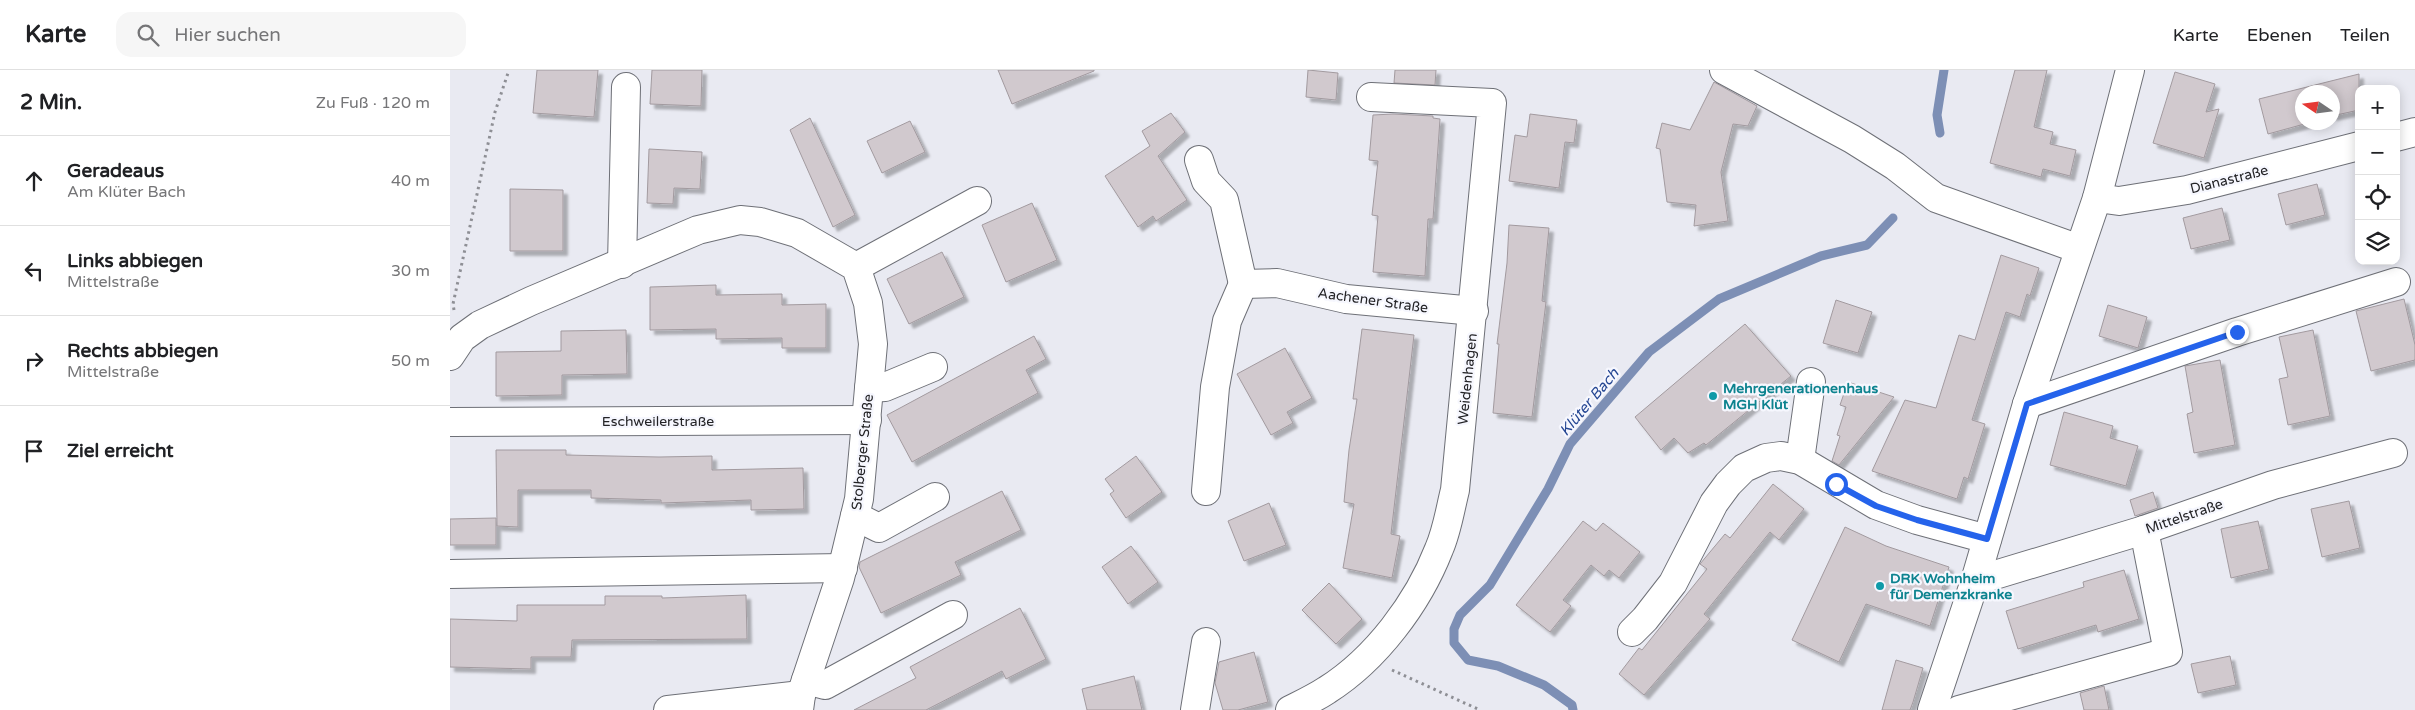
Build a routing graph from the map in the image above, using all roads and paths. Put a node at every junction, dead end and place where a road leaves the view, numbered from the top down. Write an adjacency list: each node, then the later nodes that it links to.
1 (509, 70): 18 (path)
2 (1724, 70): 12 (street)
3 (2130, 70): 10 (street)
4 (626, 87): 13 (street)
5 (1371, 97): 17 (street, Weidenhagen)
6 (2415, 132): 7 (street)
7 (2400, 136)
8 (2355, 147): 10 (street, Dianastraße)
9 (1199, 160): 16 (street)
10 (2097, 198): 12 (street)
11 (978, 201): 14 (street)
12 (2079, 249): 22 (street)
13 (622, 264): 14 (street); 18 (street)
14 (856, 267): 21 (street, Stolberger Straße)
15 (2396, 282): 22 (street)
16 (1244, 284): 17 (street, Aachener Straße); 27 (street)
17 (1474, 311): 38 (street, Weidenhagen)
18 (454, 340)
19 (933, 367): 21 (street)
20 (1810, 382): 26 (street)
21 (869, 388): 23 (street, Stolberger Straße)
22 (2027, 404): 31 (street)
23 (867, 420): 24 (street, Eschweilerstraße); 29 (street, Stolberger Straße)
24 (450, 422)
25 (2393, 453): 30 (street, Mittelstraße)
26 (1800, 460): 31 (street); 36 (street)
27 (1206, 490)
28 (935, 496): 29 (street)
29 (855, 516): 32 (street, Stolberger Straße)
30 (2144, 530): 34 (street, Mittelstraße); 45 (street)
31 (1987, 539): 34 (street)
32 (843, 568): 33 (street); 39 (street, Stolberger Straße)
33 (450, 574)
34 (1975, 581): 44 (street)
35 (953, 615): 39 (street)
36 (1632, 632)
37 (1206, 642): 41 (street)
38 (1365, 658): 42 (street, Weidenhagen); 43 (path)
39 (802, 695): 40 (street)
40 (668, 710)
41 (1195, 710)
42 (1290, 710)
43 (1480, 710)
44 (1932, 710)
45 (1959, 710)

